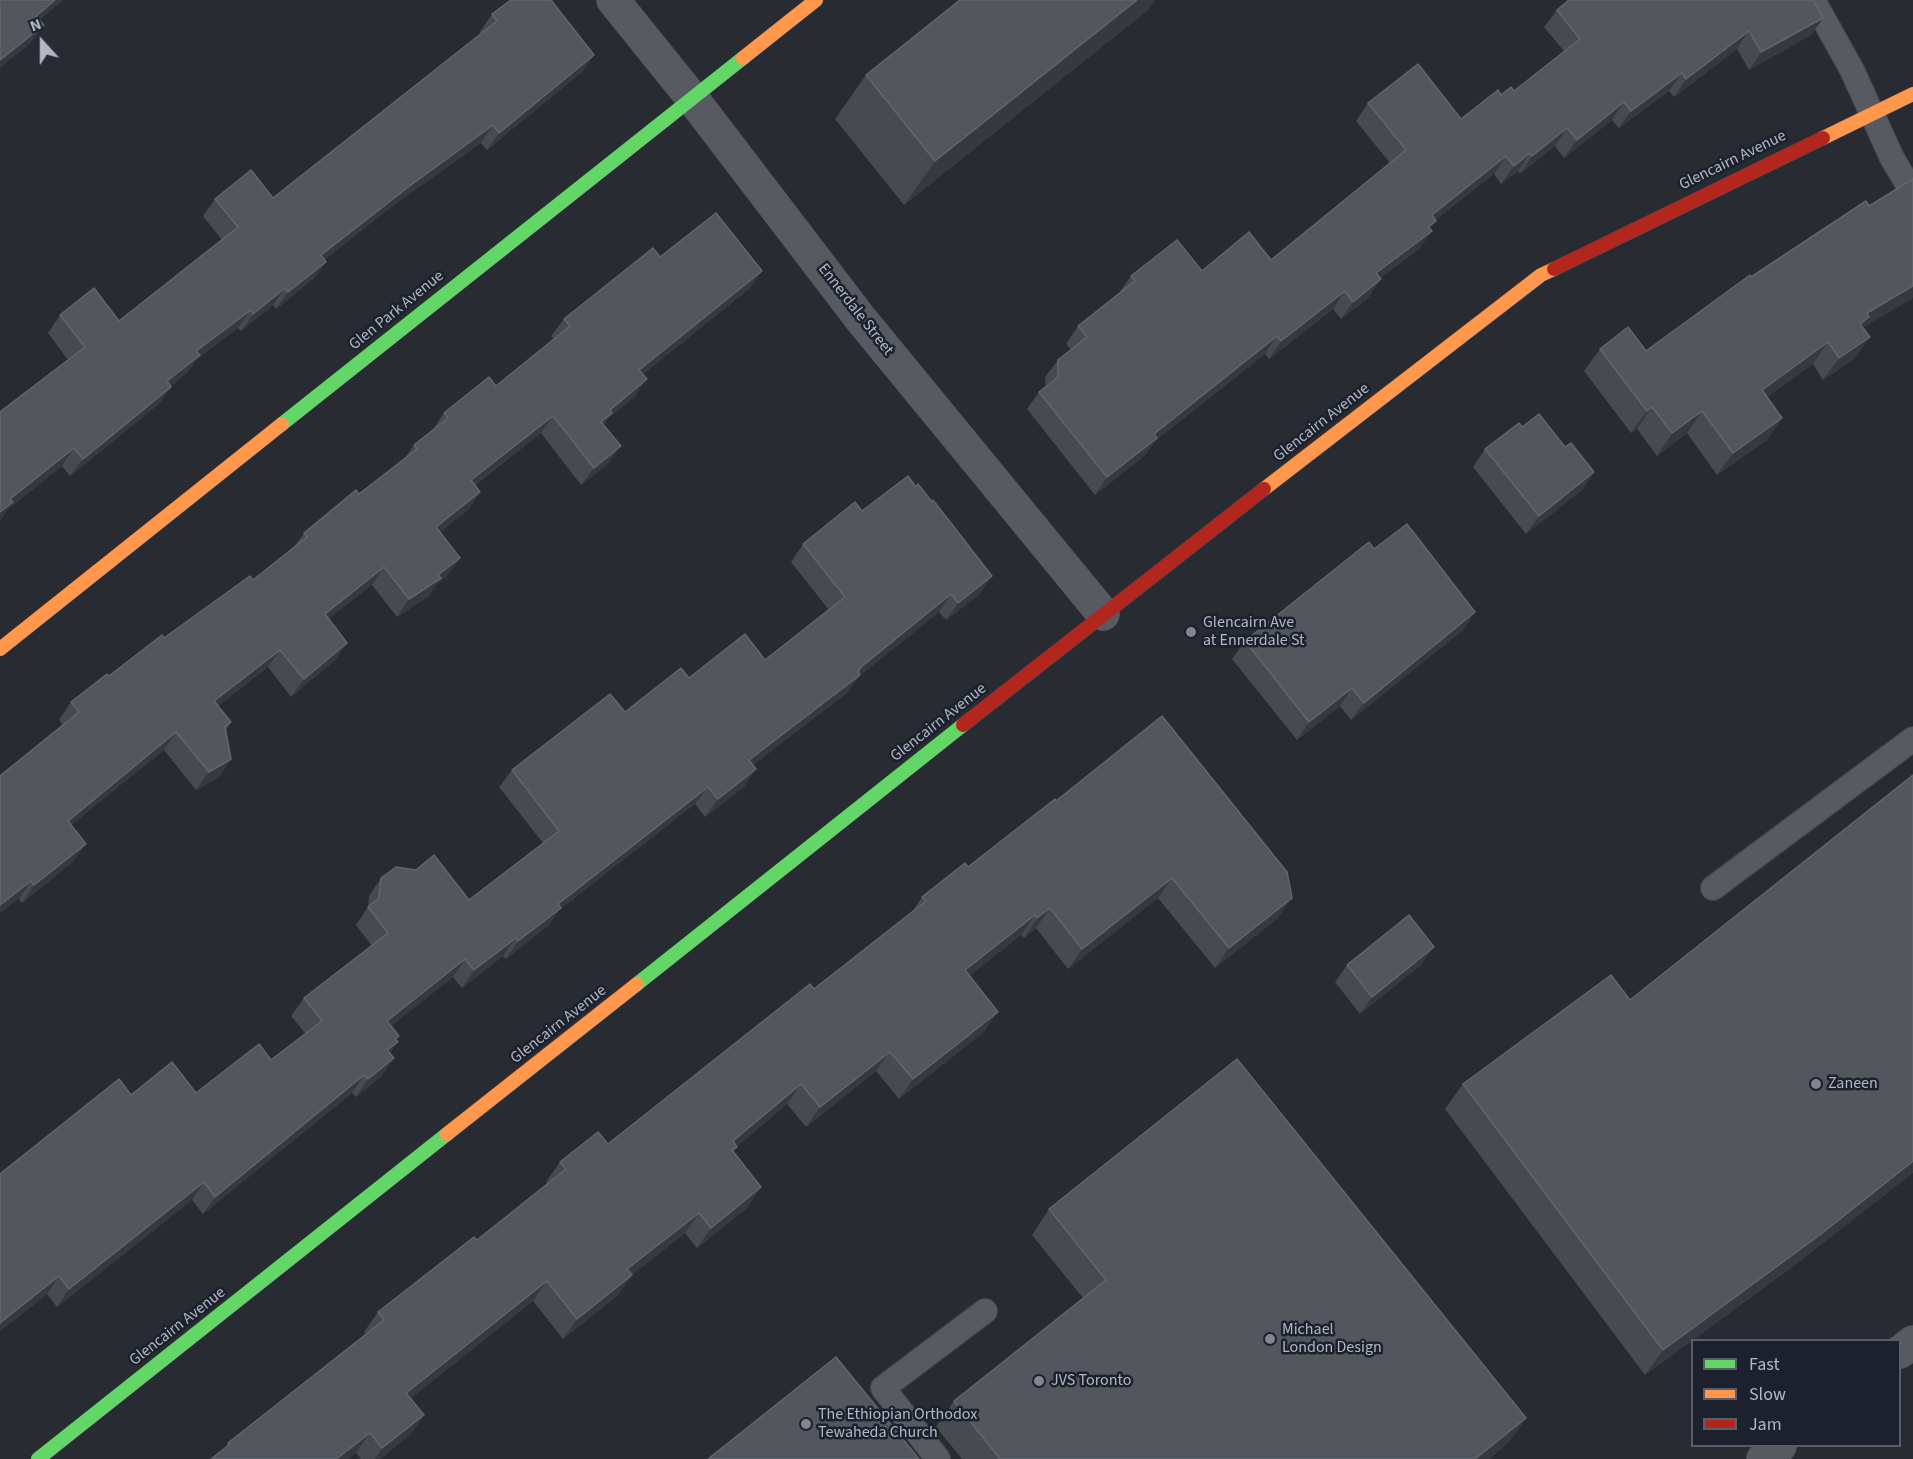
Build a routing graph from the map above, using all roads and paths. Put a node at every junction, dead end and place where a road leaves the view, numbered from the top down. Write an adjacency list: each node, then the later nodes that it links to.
1 (613, 0): 5 (street, Ennerdale Street)
2 (816, 0): 5 (street, Glen Park Avenue)
3 (1814, 0): 6 (lane)
4 (1913, 94): 6 (street, Glencairn Avenue)
5 (692, 98): 8 (street, Ennerdale Street); 9 (street, Glen Park Avenue)
6 (1871, 112): 7 (lane); 8 (street, Glencairn Avenue)
7 (1913, 193)
8 (1103, 614): 14 (street, Glencairn Avenue)
9 (0, 649)
10 (1913, 739): 11 (lane)
11 (1713, 888)
12 (986, 1311): 15 (lane)
13 (1779, 1447): 16 (street)
14 (38, 1459)
15 (938, 1459)
16 (1763, 1459)

